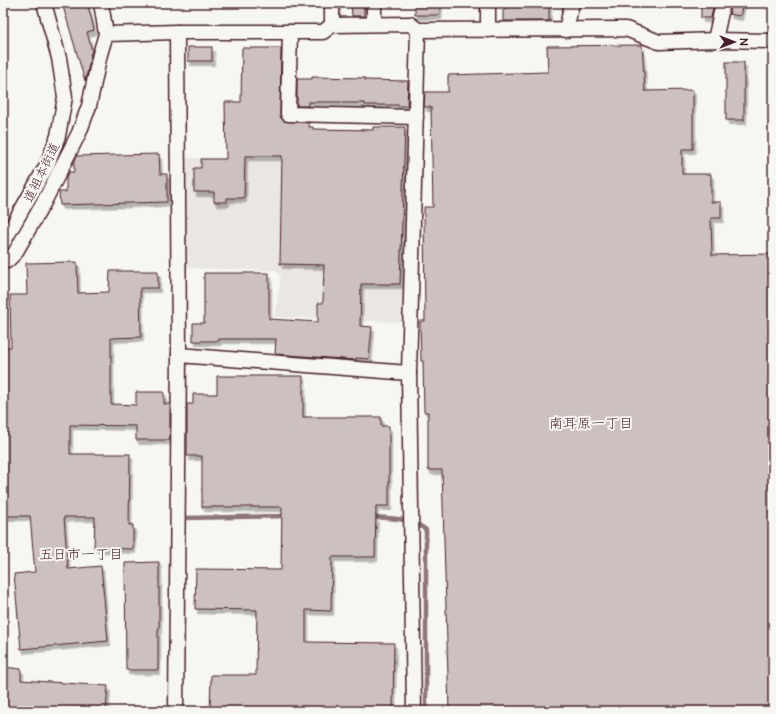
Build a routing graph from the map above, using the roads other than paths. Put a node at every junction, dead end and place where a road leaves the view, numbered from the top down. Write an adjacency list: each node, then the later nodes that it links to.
1 (44, 3): 19 (street, 道祖本街道)
2 (101, 3): 15 (street)
3 (332, 3): 9 (street)
4 (374, 3): 8 (street)
5 (488, 3): 11 (street)
6 (572, 3): 12 (street)
7 (723, 3): 16 (street)
8 (374, 24): 9 (street); 10 (street)
9 (332, 25): 14 (street)
10 (418, 30): 11 (street); 18 (street)
11 (488, 30): 12 (street)
12 (566, 30): 16 (street)
13 (177, 32): 14 (street); 15 (street); 21 (street)
14 (290, 32): 18 (street)
15 (106, 34): 20 (street)
16 (715, 40): 17 (street)
17 (773, 41)
18 (416, 117): 22 (street)
19 (3, 243)
20 (3, 261)
21 (179, 355): 22 (street); 23 (street)
22 (409, 373): 24 (street)
23 (176, 711)
24 (414, 711)

